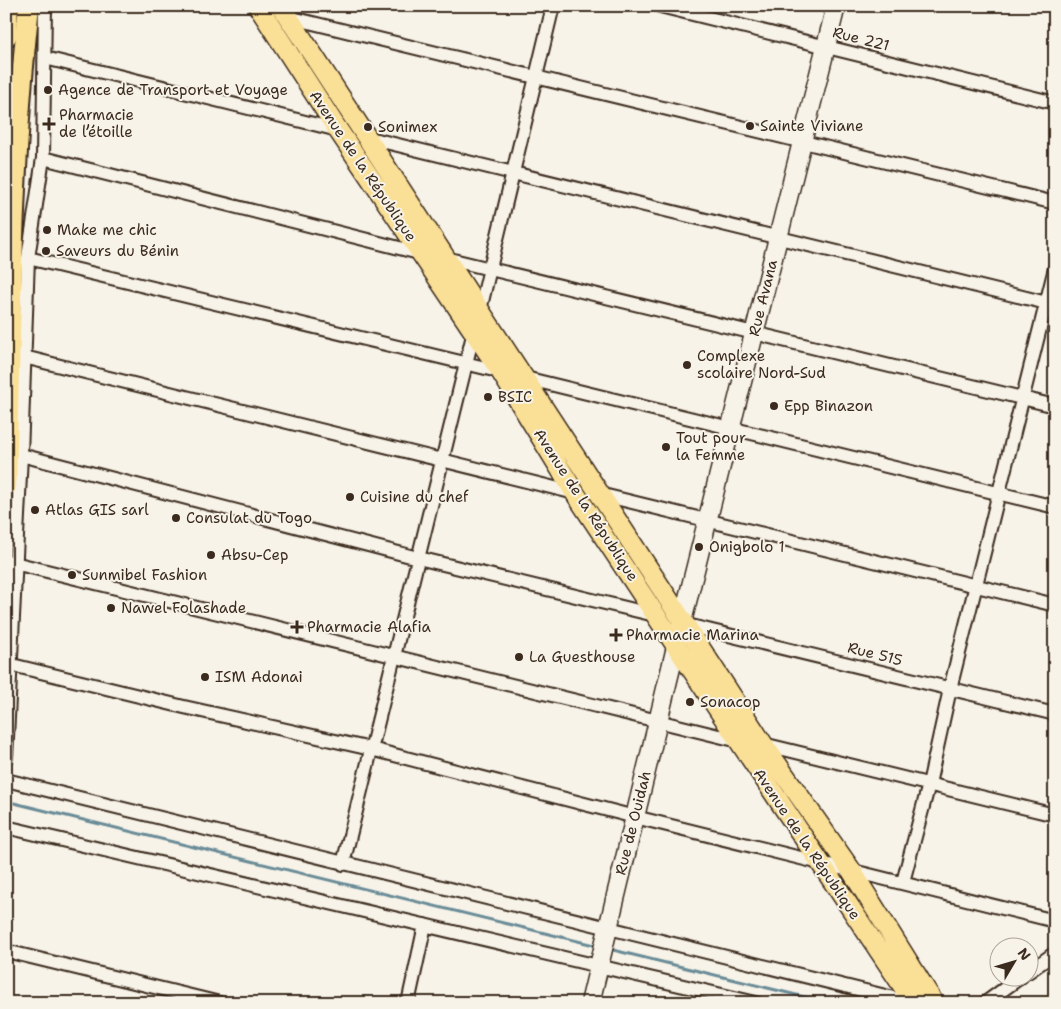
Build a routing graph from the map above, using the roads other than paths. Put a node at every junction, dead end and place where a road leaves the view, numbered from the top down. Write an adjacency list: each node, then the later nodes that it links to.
1 (8, 6): 9 (highway)
2 (29, 6): 39 (highway)
3 (45, 6): 11 (street)
4 (553, 6): 12 (street)
5 (660, 6): 10 (street, Rue 221)
6 (836, 6): 10 (main road, Rue Avana)
7 (255, 7): 14 (main road, Avenue de la République)
8 (284, 11): 12 (street); 15 (main road, Avenue de la République)
9 (6, 36)
10 (826, 47): 13 (street, Rue 221); 16 (main road, Rue Avana)
11 (45, 58): 14 (street); 17 (street)
12 (536, 77): 16 (street); 18 (street)
13 (1055, 103)
14 (338, 130): 21 (main road, Avenue de la République)
15 (366, 137): 18 (street); 23 (main road, Avenue de la République)
16 (802, 142): 19 (street); 20 (main road, Rue Avana)
17 (43, 158): 21 (street); 22 (street)
18 (512, 173): 20 (street); 25 (street)
19 (1055, 203)
20 (778, 238): 26 (street); 29 (main road, Rue Avana)
21 (422, 254): 28 (main road, Avenue de la République)
22 (28, 258): 30 (street); 31 (street)
23 (445, 258): 25 (street); 27 (main road, Avenue de la République)
24 (1055, 268): 26 (street)
25 (489, 269): 27 (street); 29 (street)
26 (1051, 304): 34 (street)
27 (480, 310): 33 (main road, Avenue de la République)
28 (474, 331): 31 (street); 32 (main road, Avenue de la République)
29 (754, 332): 34 (street); 36 (main road, Rue Avana)
30 (24, 356): 37 (street); 38 (street)
31 (466, 363): 32 (street); 38 (street)
32 (501, 372): 33 (street); 40 (main road, Avenue de la République)
33 (525, 378): 36 (street); 42 (main road, Avenue de la République)
34 (1023, 398): 35 (street); 41 (street)
35 (1055, 406)
36 (730, 428): 41 (street); 44 (main road, Rue Avana)
37 (21, 455): 45 (street); 46 (street)
38 (442, 460): 40 (street); 45 (street)
39 (6, 486)
40 (575, 492): 49 (main road, Avenue de la République)
41 (998, 493): 43 (street); 47 (street)
42 (599, 494): 44 (street); 50 (main road, Avenue de la République)
43 (1055, 507)
44 (707, 520): 47 (street); 50 (main road, Rue Avana)
45 (418, 558): 49 (street); 52 (street)
46 (10, 561): 52 (street); 53 (street)
47 (975, 585): 48 (street); 54 (street)
48 (1055, 605)
49 (659, 616): 51 (main road, Avenue de la République)
50 (685, 622): 51 (main road, Rue Avana); 54 (street, Rue 515); 58 (main road, Avenue de la République)
51 (676, 644): 56 (main road, Rue de Ouidah); 57 (main road, Avenue de la République)
52 (394, 656): 56 (street); 59 (street)
53 (12, 665): 59 (street); 60 (street)
54 (950, 689): 55 (street, Rue 515); 62 (street)
55 (1055, 714)
56 (658, 721): 57 (street); 64 (main road, Rue de Ouidah)
57 (739, 741): 66 (main road, Avenue de la République)
58 (764, 744): 62 (street); 68 (main road, Avenue de la République)
59 (371, 749): 64 (street); 67 (street)
60 (6, 758)
61 (6, 780): 67 (street)
62 (929, 784): 63 (street); 69 (street)
63 (1055, 816)
64 (635, 817): 66 (street); 72 (main road, Rue de Ouidah)
65 (6, 827): 71 (street)
66 (819, 862): 68 (street); 82 (main road, Avenue de la République)
67 (343, 864): 72 (street)
68 (852, 870): 69 (street); 83 (main road, Avenue de la République)
69 (903, 882): 70 (street)
70 (1055, 921)
71 (425, 924): 75 (street); 79 (street)
72 (608, 927): 75 (main road, Rue de Ouidah); 82 (street)
73 (6, 951): 78 (street)
74 (1055, 953): 76 (street)
75 (599, 965): 80 (main road, Rue de Ouidah); 81 (street)
76 (1038, 965)
77 (1008, 986): 84 (street)
78 (220, 1003)
79 (408, 1003)
80 (590, 1003)
81 (756, 1003)
82 (914, 1003)
83 (934, 1003)
84 (985, 1003)

